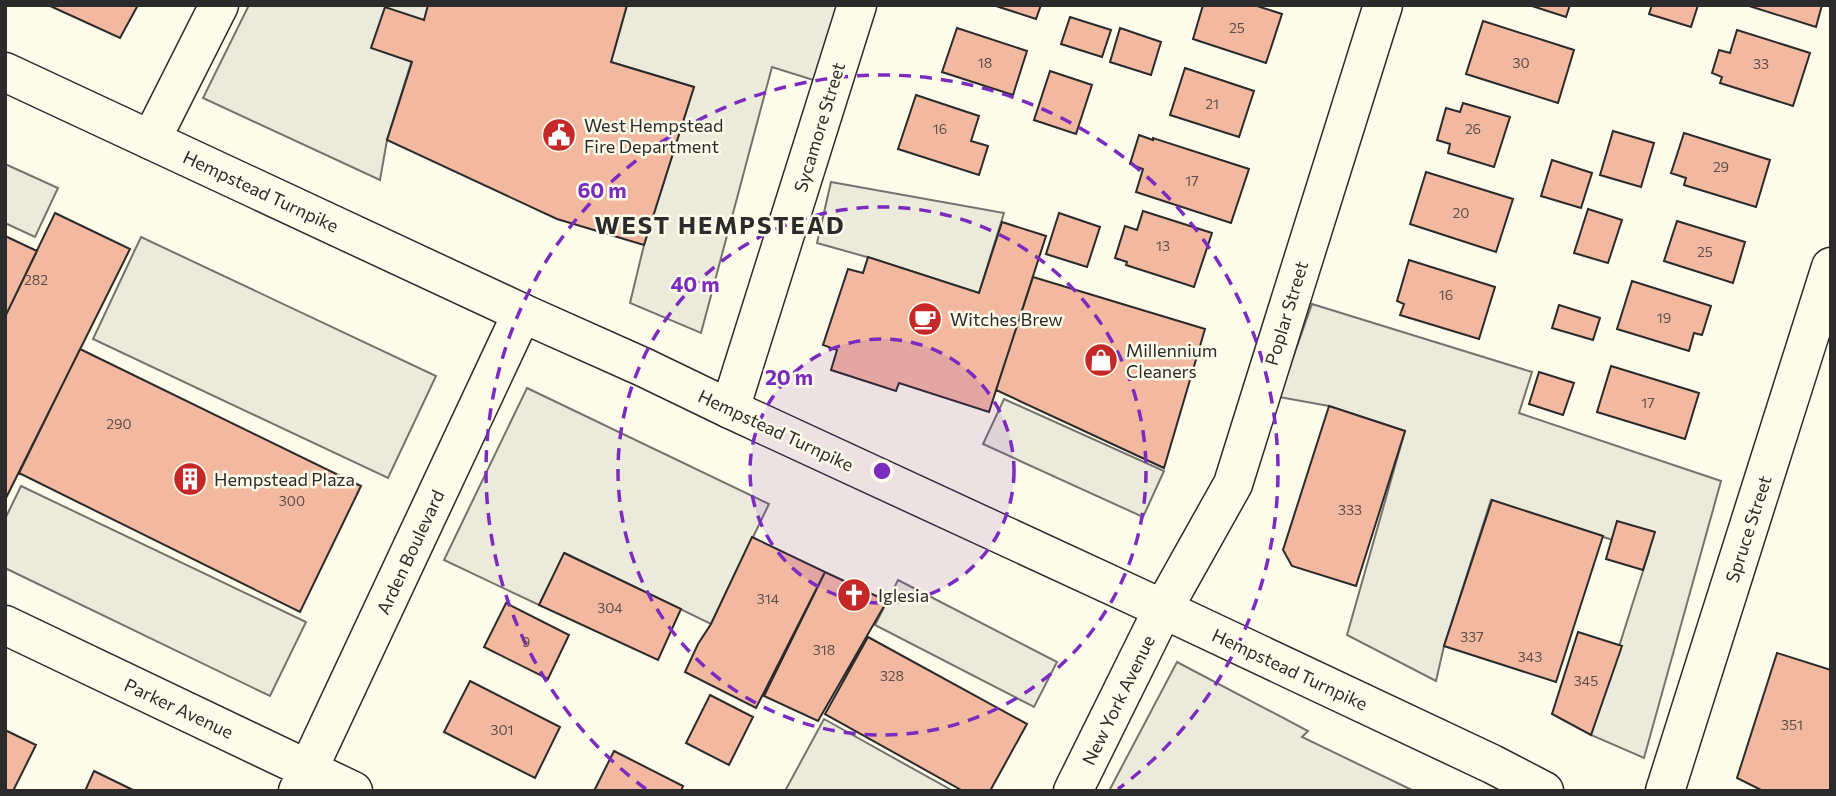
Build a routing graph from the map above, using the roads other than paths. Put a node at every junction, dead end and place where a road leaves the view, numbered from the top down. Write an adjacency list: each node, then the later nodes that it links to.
1 (219, 5): 5 (street)
2 (857, 5): 8 (street, Sycamore Street)
3 (1383, 5): 9 (street, Poplar Street)
4 (5, 72): 5 (street, Hempstead Turnpike)
5 (151, 140): 7 (street, Hempstead Turnpike)
6 (1831, 267): 15 (street, Spruce Street)
7 (523, 313): 8 (street, Hempstead Turnpike); 11 (street, Arden Boulevard)
8 (730, 409): 9 (street, Hempstead Turnpike)
9 (1163, 609): 13 (street, New York Avenue); 14 (street, Hempstead Turnpike)
10 (5, 625): 11 (street, Parker Avenue)
11 (303, 780): 12 (street, Parker Avenue)
12 (353, 791)
13 (1073, 791)
14 (1544, 791)
15 (1665, 791)

